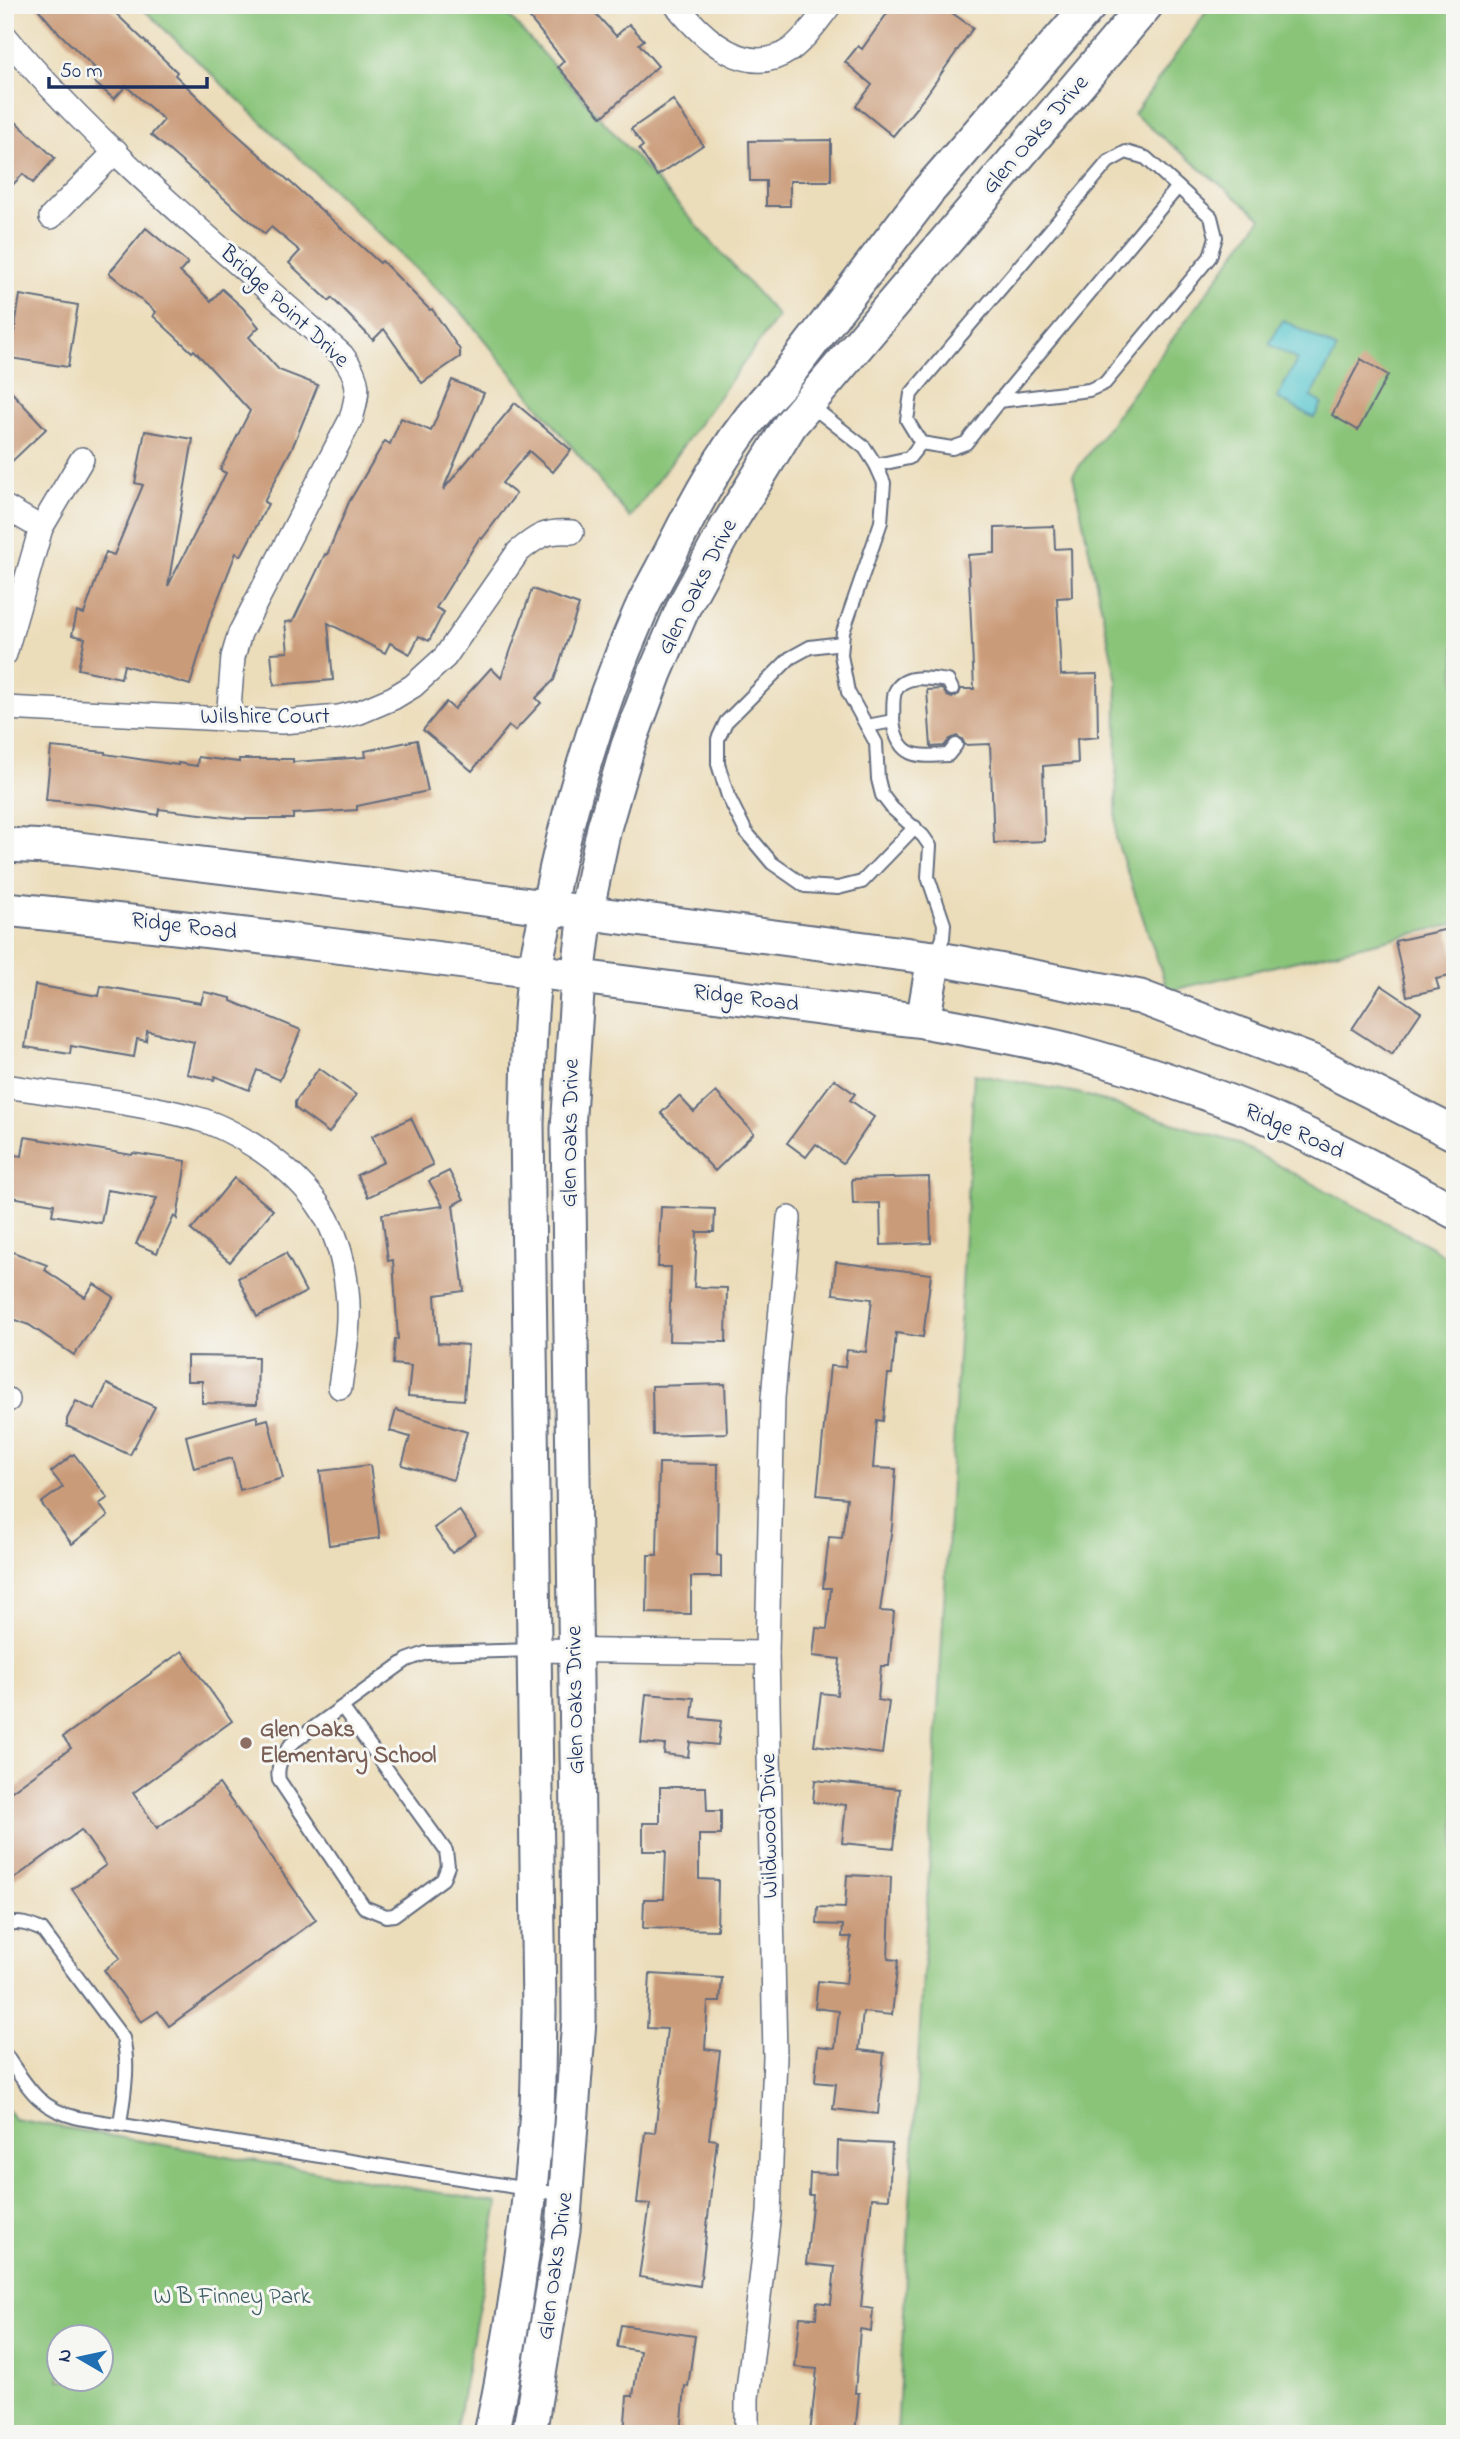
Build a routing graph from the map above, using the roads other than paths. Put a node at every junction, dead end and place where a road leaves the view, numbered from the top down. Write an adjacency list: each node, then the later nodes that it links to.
1 (676, 5): 2 (street)
2 (830, 5)
3 (1090, 5): 9 (street, Glen Oaks Drive)
4 (1146, 5): 11 (street, Glen Oaks Drive)
5 (5, 36): 6 (street, Bridge Point Drive)
6 (116, 152): 8 (street); 22 (street, Bridge Point Drive)
7 (1178, 187): 10 (lane); 10 (lane); 12 (lane)
8 (51, 217)
9 (781, 383): 11 (street); 28 (street, Glen Oaks Drive)
10 (999, 401): 12 (lane)
11 (808, 404): 14 (lane); 30 (street, Glen Oaks Drive)
12 (921, 443): 14 (lane)
13 (82, 459): 16 (street)
14 (876, 465): 18 (lane)
15 (5, 507): 16 (street)
16 (41, 528): 19 (street)
17 (572, 531): 22 (street, Wilshire Court)
18 (842, 643): 24 (lane); 26 (lane)
19 (5, 654)
20 (952, 689): 23 (lane)
21 (5, 708): 22 (street, Wilshire Court)
22 (228, 720)
23 (893, 721): 24 (lane); 25 (lane)
24 (867, 726): 26 (lane)
25 (956, 746)
26 (915, 827): 31 (lane)
27 (5, 845): 28 (street)
28 (548, 907): 30 (street); 32 (street, Glen Oaks Drive)
29 (5, 909): 32 (street, Ridge Road)
30 (586, 913): 31 (street); 33 (street, Glen Oaks Drive)
31 (934, 958): 34 (street); 36 (street)
32 (535, 971): 33 (street, Ridge Road); 40 (street, Glen Oaks Drive)
33 (578, 978): 34 (street, Ridge Road); 41 (street, Glen Oaks Drive)
34 (923, 1021): 37 (street, Ridge Road)
35 (5, 1086): 39 (street)
36 (1455, 1134)
37 (1455, 1212)
38 (789, 1218): 42 (street, Wildwood Drive)
39 (340, 1387)
40 (534, 1650): 41 (street); 43 (lane); 47 (street, Glen Oaks Drive)
41 (575, 1650): 42 (street); 48 (street, Glen Oaks Drive)
42 (767, 1653): 51 (street, Wildwood Drive)
43 (342, 1707): 43 (lane)
44 (5, 1925): 46 (lane)
45 (5, 2054): 46 (lane)
46 (120, 2124): 47 (lane)
47 (529, 2190): 48 (lane); 49 (street, Glen Oaks Drive)
48 (566, 2195): 50 (street, Glen Oaks Drive)
49 (491, 2434)
50 (529, 2434)
51 (747, 2434)

